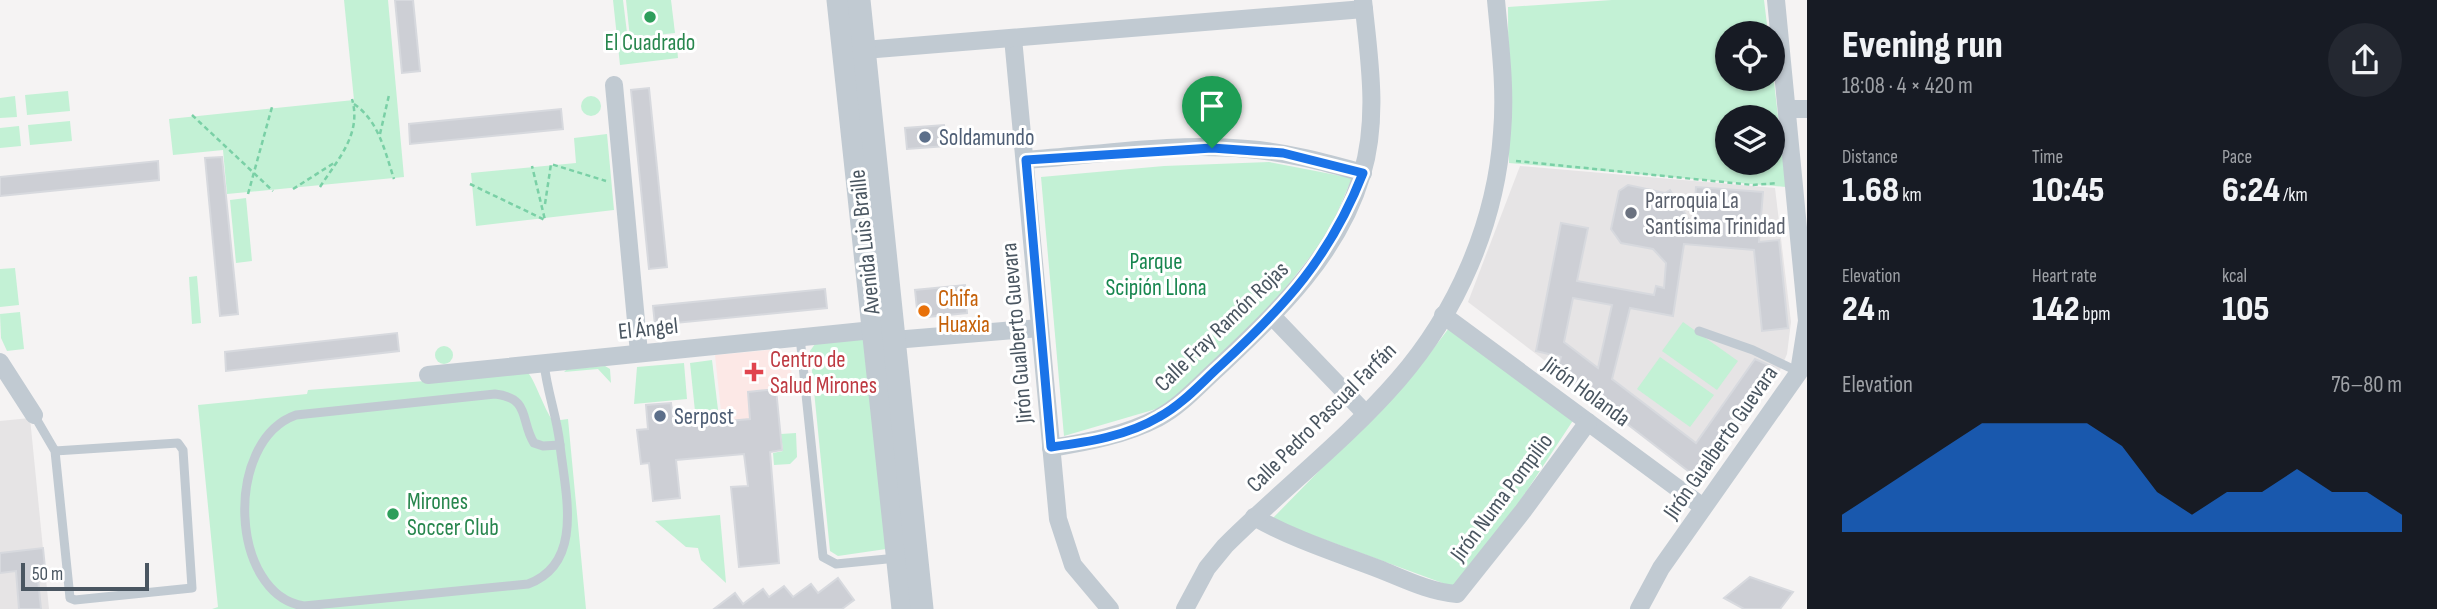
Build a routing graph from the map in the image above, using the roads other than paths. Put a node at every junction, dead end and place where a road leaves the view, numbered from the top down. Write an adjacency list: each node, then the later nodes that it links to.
1 (838, 0): 18 (street, Avenida Luis Braille)
2 (859, 0): 7 (street, Avenida Luis Braille)
3 (1496, 0): 14 (street, Calle Pedro Pascual Farfán)
4 (1776, 0): 9 (street, Jirón Gualberto Guevara)
5 (1363, 5): 6 (street); 12 (street, Calle Fray Ramón Rojas)
6 (1013, 38): 7 (street); 11 (street, Jirón Gualberto Guevara)
7 (864, 50): 18 (street, Avenida Luis Braille)
8 (614, 85): 20 (street)
9 (1788, 109): 10 (street); 13 (street, Jirón Gualberto Guevara)
10 (1807, 110)
11 (1026, 160): 12 (street); 16 (street, Jirón Gualberto Guevara)
12 (1363, 173): 15 (street, Calle Fray Ramón Rojas)
13 (1804, 244): 23 (street, Jirón Gualberto Guevara)
14 (1443, 315): 25 (street, Calle Pedro Pascual Farfán); 27 (street, Jirón Holanda)
15 (1273, 317): 25 (street); 29 (street, Calle Fray Ramón Rojas)
16 (1040, 328): 18 (street, El Ángel); 29 (street, Jirón Gualberto Guevara)
17 (1699, 331): 23 (lane)
18 (883, 335): 19 (street, El Ángel); 33 (street, Avenida Luis Braille); 34 (street, Avenida Luis Braille)
19 (800, 337): 20 (street, El Ángel); 33 (lane)
20 (639, 353): 22 (street, El Ángel)
21 (0, 362): 26 (street)
22 (544, 363): 24 (street, El Ángel); 28 (lane)
23 (1803, 373): 31 (street, Jirón Gualberto Guevara)
24 (428, 375)
25 (1365, 413): 32 (street, Calle Pedro Pascual Farfán)
26 (34, 415): 30 (lane)
27 (1588, 422): 31 (street, Jirón Holanda); 32 (street, Jirón Numa Pompilio)
28 (560, 445): 28 (lane)
29 (1051, 447): 38 (street, Jirón Gualberto Guevara)
30 (55, 451): 30 (lane)
31 (1703, 507): 40 (street, Jirón Gualberto Guevara)
32 (1254, 517): 39 (street, Calle Pedro Pascual Farfán)
33 (897, 558): 35 (street, Avenida Luis Braille)
34 (919, 572): 36 (street, Avenida Luis Braille); 37 (street)
35 (903, 609)
36 (922, 609)
37 (931, 609)
38 (1110, 609)
39 (1185, 609)
40 (1639, 609)

